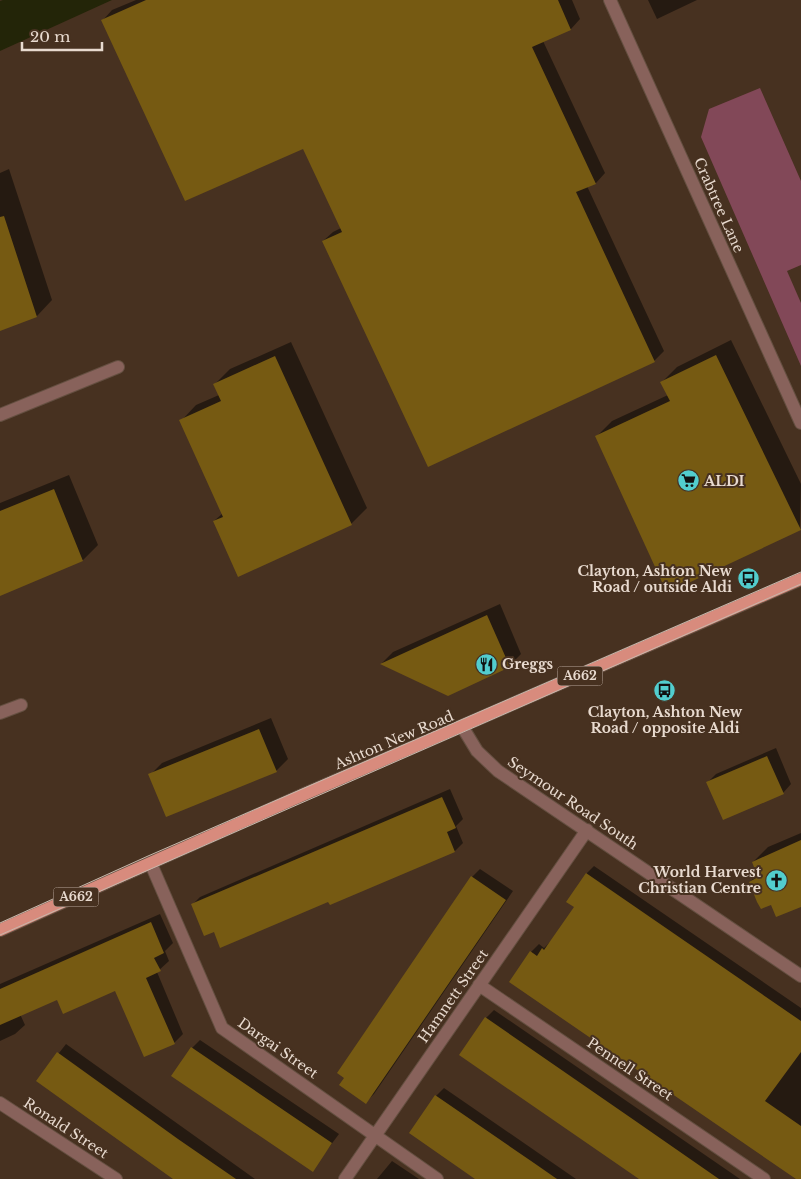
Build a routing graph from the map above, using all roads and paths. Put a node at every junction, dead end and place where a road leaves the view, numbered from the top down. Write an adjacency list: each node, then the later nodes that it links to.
1 (610, 0): 4 (street, Crabtree Lane)
2 (118, 367): 3 (street)
3 (0, 415)
4 (801, 423)
5 (801, 579): 8 (main road, Ashton New Road / A662)
6 (21, 705): 7 (street)
7 (0, 713)
8 (463, 728): 9 (street, Seymour Road South); 10 (main road, Ashton New Road / A662)
9 (587, 830): 12 (street, Seymour Road South); 13 (street, Hamnett Street)
10 (152, 864): 11 (main road, Ashton New Road / A662); 15 (street, Dargai Street)
11 (0, 930)
12 (801, 976)
13 (479, 985): 15 (street, Hamnett Street); 19 (street, Pennell Street)
14 (0, 1103): 16 (street, Ronald Street)
15 (375, 1135): 17 (street, Hamnett Street); 18 (street, Dargai Street)
16 (116, 1179)
17 (345, 1179)
18 (438, 1179)
19 (764, 1179)

